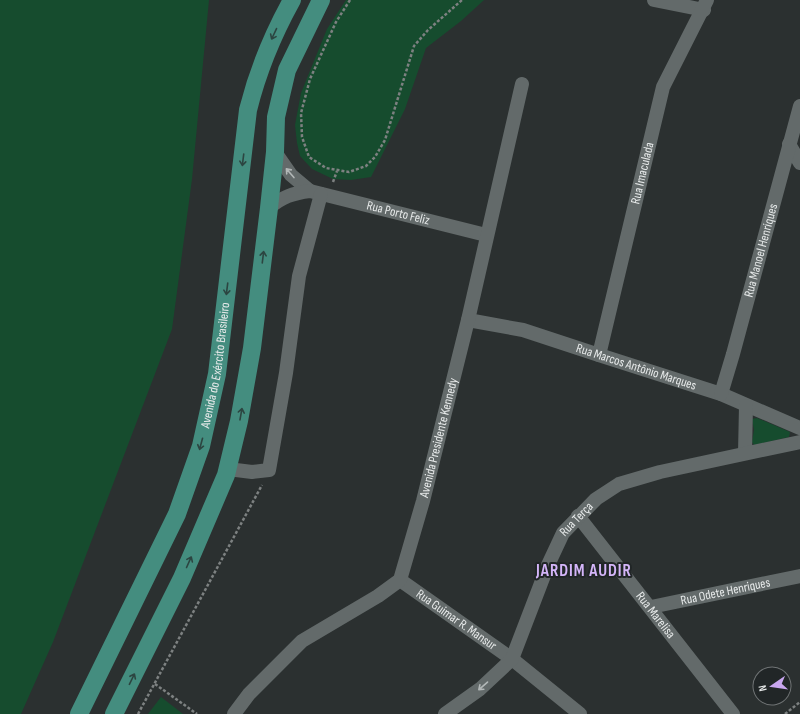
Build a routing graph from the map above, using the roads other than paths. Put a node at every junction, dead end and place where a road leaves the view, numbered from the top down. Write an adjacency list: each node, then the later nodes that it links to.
1 (292, 0): 6 (main road, Avenida do Exército Brasileiro, one-way to 6)
2 (321, 0): 8 (main road)
3 (654, 0): 4 (street)
4 (706, 5): 16 (street, Rua Imaculada)
5 (522, 84): 14 (street, Avenida Presidente Kennedy)
6 (254, 87): 8 (main road); 29 (main road, Avenida do Exército Brasileiro, one-way to 29)
7 (800, 106): 9 (street, Rua Manoel Henriques)
8 (276, 117): 10 (main road)
9 (789, 144): 11 (street); 17 (street, Rua Manoel Henriques)
10 (275, 152): 12 (street, Rua Porto Feliz, one-way to 10); 13 (main road)
11 (800, 163)
12 (315, 192): 13 (street, Rua Porto Feliz); 14 (street, Rua Porto Feliz); 22 (street)
13 (269, 208): 22 (main road, one-way to 13)
14 (486, 235): 15 (street, Avenida Presidente Kennedy)
15 (468, 320): 16 (street, Rua Marcos Antônio Marques); 25 (street, Avenida Presidente Kennedy)
16 (600, 355): 17 (street, Rua Marcos Antônio Marques)
17 (720, 394): 18 (street, Rua Marcos Antônio Marques)
18 (746, 406): 19 (street, Rua Marcos Antônio Marques); 21 (street)
19 (800, 428)
20 (800, 442): 21 (street, Rua Terça)
21 (745, 453): 23 (street, Rua Terça)
22 (228, 469): 30 (main road, one-way to 22)
23 (578, 516): 26 (street, Rua Marelisa); 27 (street, Rua Terça)
24 (800, 576): 26 (street, Rua Odete Henriques)
25 (400, 580): 27 (street, Rua Guimar R. Mansur); 31 (street)
26 (651, 607): 33 (street, Rua Marelisa)
27 (512, 659): 28 (street, Rua Guimar R. Mansur); 32 (street, Rua Terça, one-way to 32)
28 (572, 712)
29 (79, 714)
30 (114, 714)
31 (234, 714)
32 (445, 714)
33 (733, 714)

